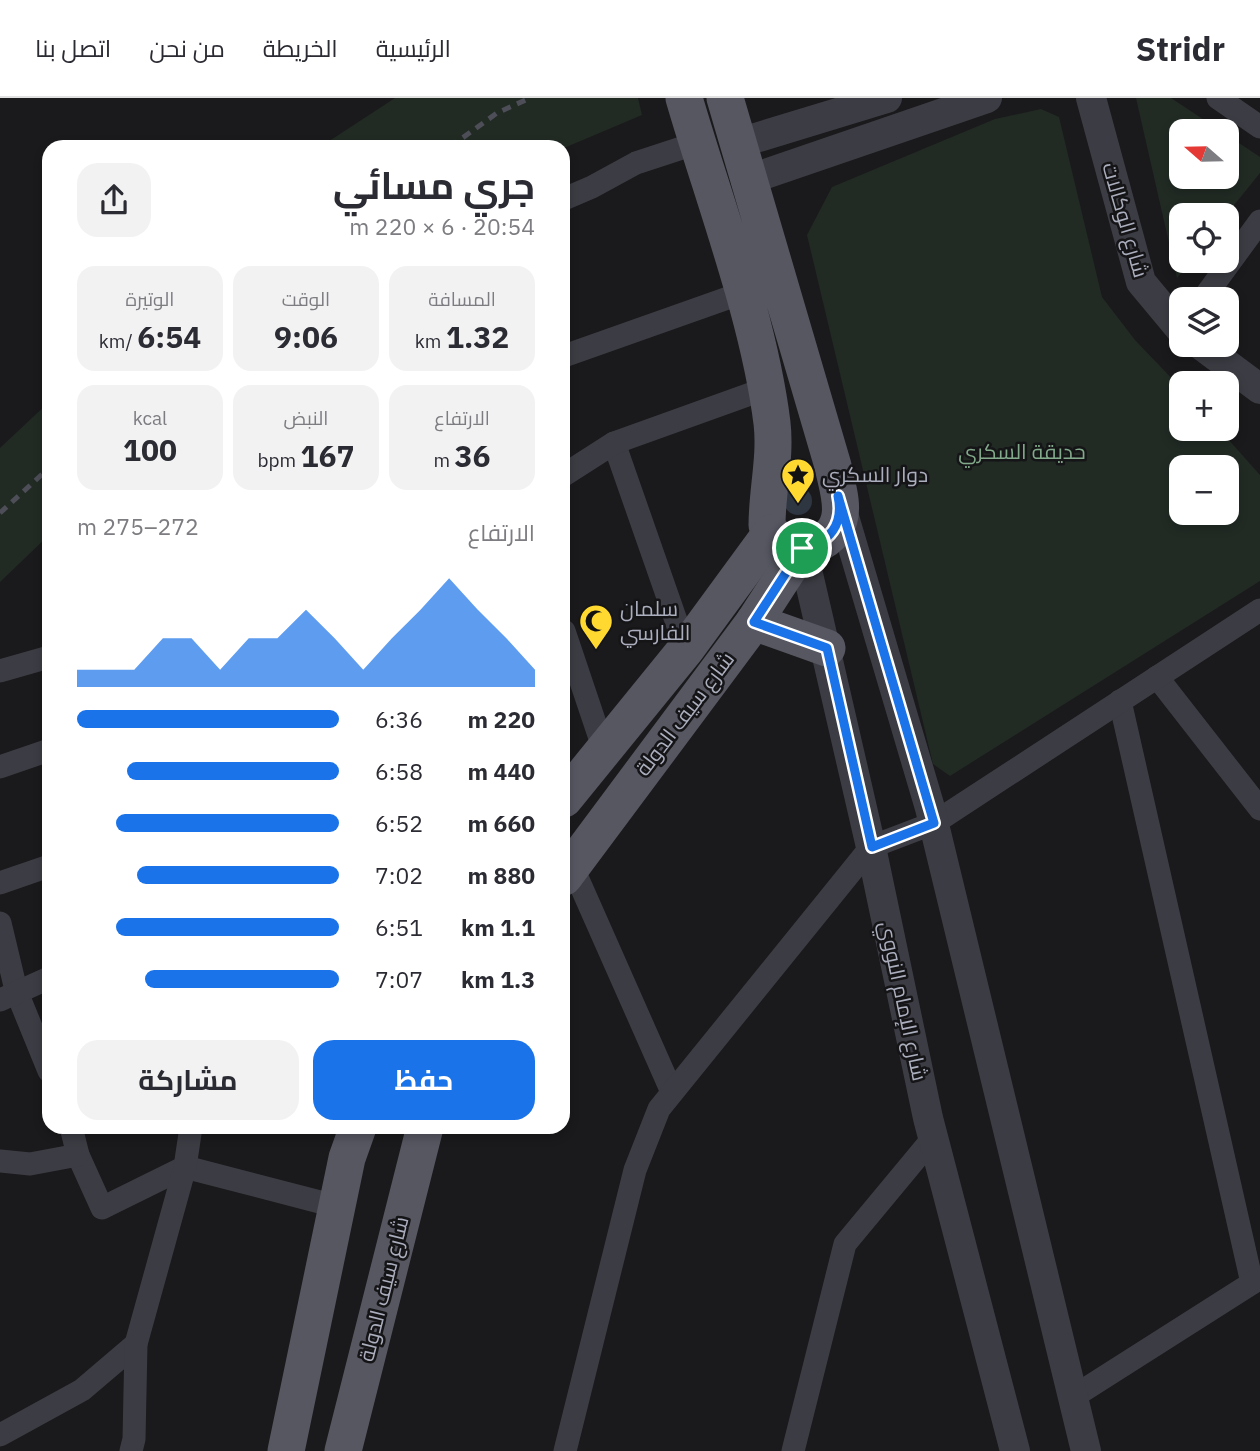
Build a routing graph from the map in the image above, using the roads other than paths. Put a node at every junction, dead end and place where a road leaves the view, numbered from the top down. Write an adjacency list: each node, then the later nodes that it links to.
1 (684, 98): 8 (main road)
2 (725, 98): 9 (main road)
3 (887, 98): 9 (street)
4 (987, 98): 10 (street)
5 (1091, 98): 15 (street, شارع الوكالات)
6 (1218, 98): 7 (street)
7 (1260, 127)
8 (697, 143): 11 (street); 14 (main road)
9 (739, 143): 10 (main road)
10 (748, 180): 22 (main road)
11 (570, 196)
12 (1260, 221): 13 (street)
13 (1212, 287)
14 (742, 293): 16 (street); 18 (main road)
15 (1169, 316)
16 (570, 354)
17 (1217, 357): 19 (street)
18 (766, 388): 20 (street); 23 (main road)
19 (1260, 389)
20 (614, 443): 21 (street); 28 (street)
21 (570, 471)
22 (838, 496): 23 (main road); 38 (street)
23 (786, 540): 25 (main road, شارع سيف الدولة); 26 (street, شارع الإمام النووي); 28 (main road, شارع سيف الدولة)
24 (1260, 610): 31 (street)
25 (754, 622): 26 (main road); 41 (main road, شارع سيف الدولة)
26 (827, 648): 39 (street, شارع الإمام النووي)
27 (570, 649): 33 (street)
28 (686, 649): 33 (main road, شارع سيف الدولة)
29 (42, 659): 30 (street)
30 (0, 671)
31 (1157, 677): 32 (street); 37 (street)
32 (1120, 701): 38 (street); 58 (street)
33 (604, 750): 36 (main road, شارع سيف الدولة)
34 (42, 752): 35 (street)
35 (0, 766)
36 (570, 792)
37 (1260, 809)
38 (934, 823): 39 (street); 60 (street)
39 (872, 847): 48 (street); 53 (street, شارع الإمام النووي)
40 (42, 868): 43 (street)
41 (570, 869)
42 (570, 876): 48 (street)
43 (0, 883)
44 (0, 923): 46 (street)
45 (42, 981): 46 (street)
46 (8, 995): 47 (street)
47 (42, 1056)
48 (673, 1092): 66 (street)
49 (73, 1134): 54 (street)
50 (190, 1134): 56 (street)
51 (356, 1134): 57 (main road)
52 (423, 1134): 65 (main road, شارع سيف الدولة)
53 (933, 1138): 67 (street); 68 (street, شارع الإمام النووي)
54 (78, 1155): 55 (street); 56 (street)
55 (0, 1161)
56 (185, 1167): 57 (street); 59 (street)
57 (339, 1207): 64 (main road)
58 (1256, 1280): 60 (street)
59 (136, 1344): 61 (street); 62 (street)
60 (1073, 1397): 69 (street)
61 (0, 1435)
62 (133, 1445): 63 (street)
63 (115, 1451)
64 (286, 1451)
65 (343, 1451)
66 (565, 1451)
67 (793, 1451)
68 (1015, 1451)
69 (1086, 1451)

